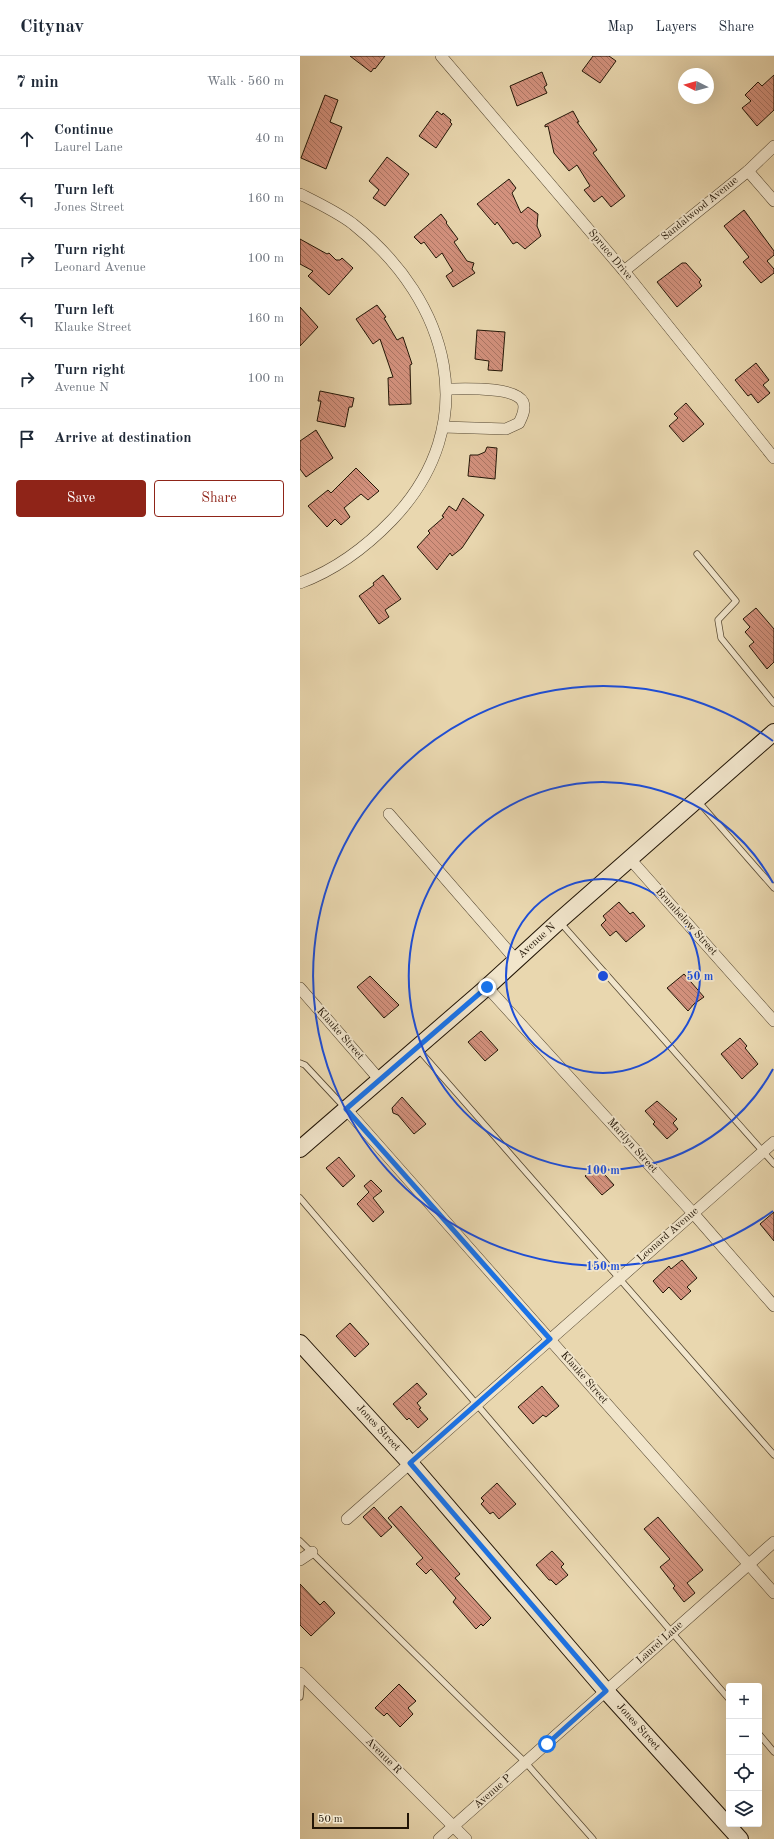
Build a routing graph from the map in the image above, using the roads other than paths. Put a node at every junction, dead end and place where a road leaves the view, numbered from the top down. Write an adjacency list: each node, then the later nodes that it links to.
1 (441, 56): 6 (street, Spruce Drive)
2 (774, 146): 3 (street, Sandalwood Avenue)
3 (748, 171): 5 (street); 6 (street, Sandalwood Avenue)
4 (300, 194): 7 (street)
5 (774, 201)
6 (624, 271): 9 (street, Spruce Drive)
7 (447, 389): 8 (street); 8 (street)
8 (444, 426): 11 (street)
9 (774, 458)
10 (697, 554): 12 (lane)
11 (300, 583)
12 (774, 703)
13 (773, 735): 14 (street, Avenue N)
14 (697, 800): 16 (street, Avenue N); 17 (lane)
15 (388, 814): 19 (street)
16 (630, 859): 18 (street, Avenue N); 22 (street, Brumbelow Street)
17 (774, 888)
18 (559, 921): 19 (street, Avenue N); 29 (lane)
19 (516, 960): 20 (street, Avenue N)
20 (487, 987): 23 (street, Avenue N); 32 (street, Marilyn Street)
21 (300, 988): 25 (street, Klauke Street)
22 (774, 1021)
23 (416, 1047): 25 (street, Avenue N); 33 (lane)
24 (300, 1063): 26 (lane)
25 (379, 1080): 26 (street, Avenue N)
26 (346, 1109): 28 (street, Avenue N); 35 (street, Klauke Street)
27 (774, 1142): 29 (street, Leonard Avenue)
28 (300, 1149)
29 (763, 1152): 30 (lane); 32 (street, Leonard Avenue)
30 (774, 1164)
31 (300, 1198): 37 (lane)
32 (693, 1214): 33 (street, Leonard Avenue); 34 (street, Marilyn Street)
33 (619, 1279): 35 (street, Leonard Avenue); 38 (lane)
34 (774, 1306)
35 (550, 1339): 37 (street, Leonard Avenue); 45 (street, Klauke Street)
36 (300, 1343): 39 (street, Jones Street)
37 (476, 1404): 39 (street, Leonard Avenue); 47 (lane)
38 (774, 1455)
39 (410, 1463): 40 (street, Leonard Avenue); 49 (street, Jones Street)
40 (347, 1519)
41 (300, 1541): 43 (lane)
42 (774, 1542): 45 (street, Laurel Lane)
43 (312, 1552): 44 (street); 55 (lane)
44 (300, 1560)
45 (749, 1564): 46 (street, Klauke Street); 47 (street, Laurel Lane)
46 (774, 1593)
47 (672, 1632): 49 (street, Laurel Lane); 50 (lane)
48 (301, 1674): 51 (lane); 56 (street, Avenue R)
49 (606, 1691): 53 (street, Laurel Lane); 60 (street, Jones Street)
50 (726, 1695)
51 (300, 1697)
52 (762, 1738): 54 (lane)
53 (547, 1744): 55 (street, Avenue P)
54 (774, 1752)
55 (526, 1763): 56 (street, Avenue P); 59 (lane)
56 (453, 1826): 57 (street, Avenue P); 58 (street, Avenue R)
57 (439, 1839)
58 (466, 1839)
59 (593, 1839)
60 (740, 1839)

